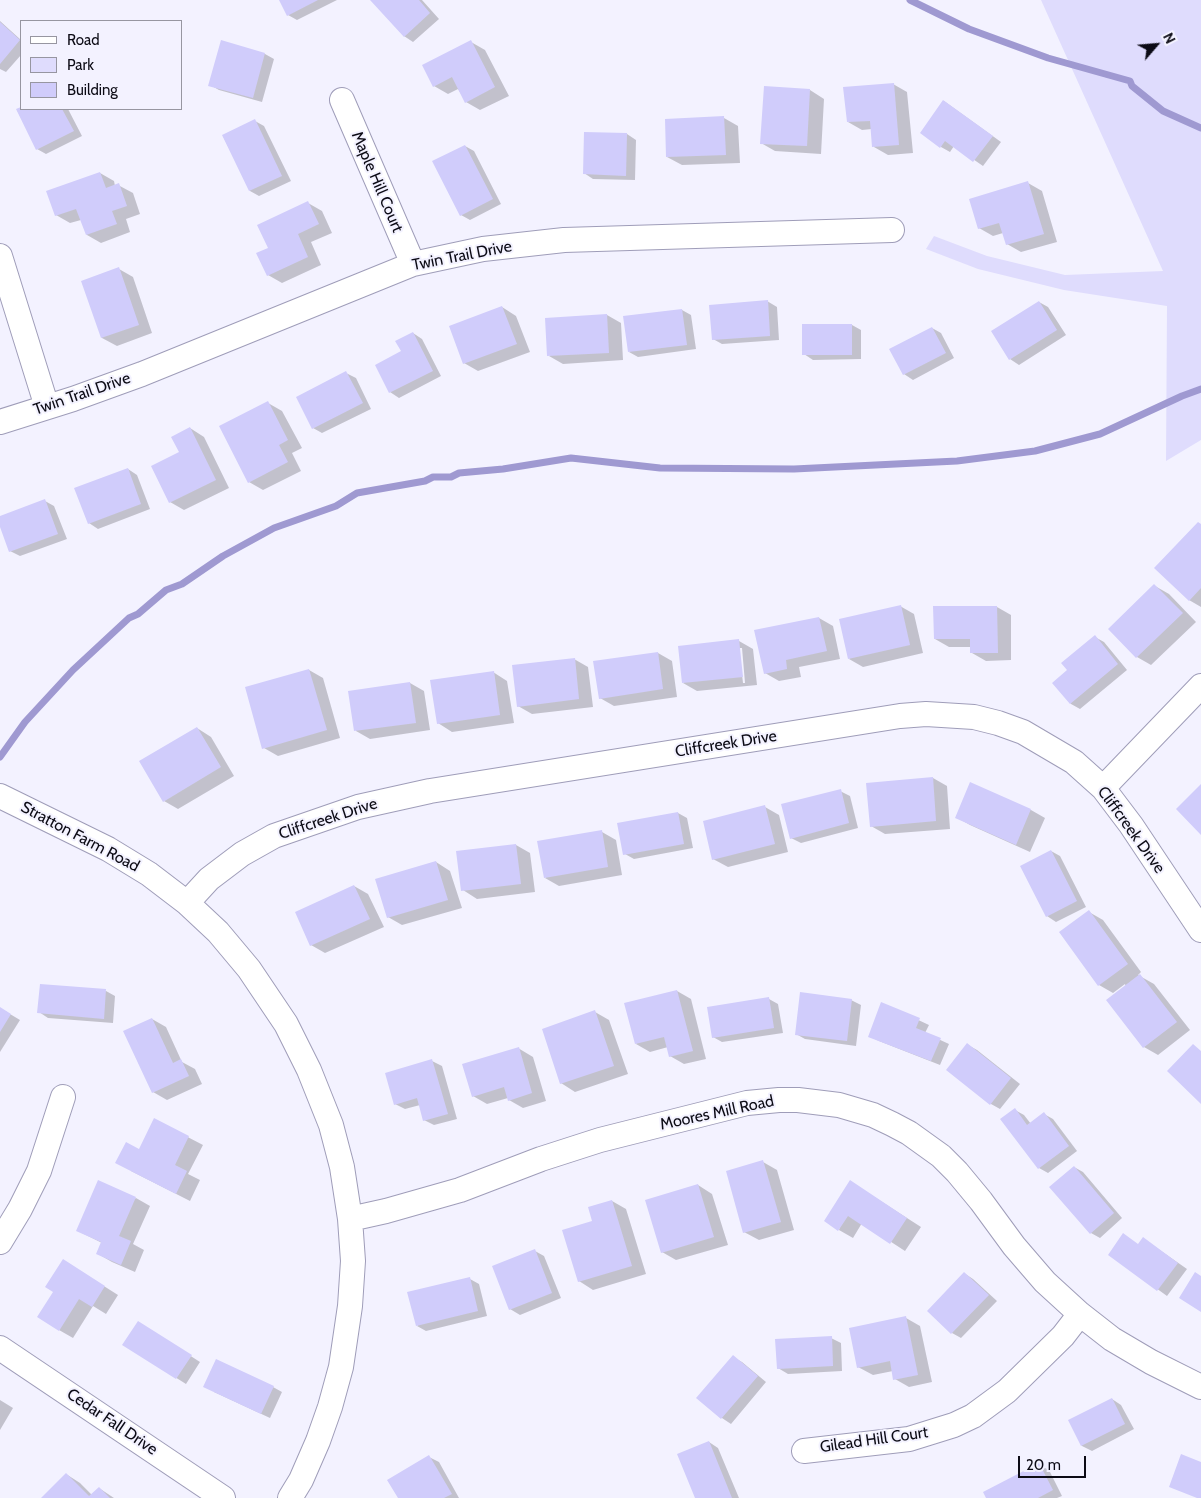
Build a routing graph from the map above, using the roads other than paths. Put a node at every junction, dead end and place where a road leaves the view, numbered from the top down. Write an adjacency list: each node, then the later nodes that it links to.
1 (342, 100): 4 (street, Maple Hill Court)
2 (892, 230): 4 (street, Twin Trail Drive)
3 (0, 256): 5 (street)
4 (413, 264): 5 (street, Twin Trail Drive)
5 (48, 407): 6 (street, Twin Trail Drive)
6 (0, 422)
7 (1201, 686): 8 (street)
8 (1103, 788): 10 (street, Cliffcreek Drive); 11 (street, Cliffcreek Drive)
9 (0, 796): 10 (street, Stratton Farm Road)
10 (187, 904): 13 (street, Stratton Farm Road)
11 (1201, 930)
12 (63, 1097): 14 (street)
13 (350, 1220): 15 (street, Moores Mill Road); 20 (street, Stratton Farm Road)
14 (0, 1242)
15 (1080, 1314): 17 (street, Moores Mill Road); 18 (street, Gilead Hill Court)
16 (0, 1348): 19 (street, Cedar Fall Drive)
17 (1201, 1387)
18 (804, 1450)
19 (223, 1498)
20 (290, 1498)

